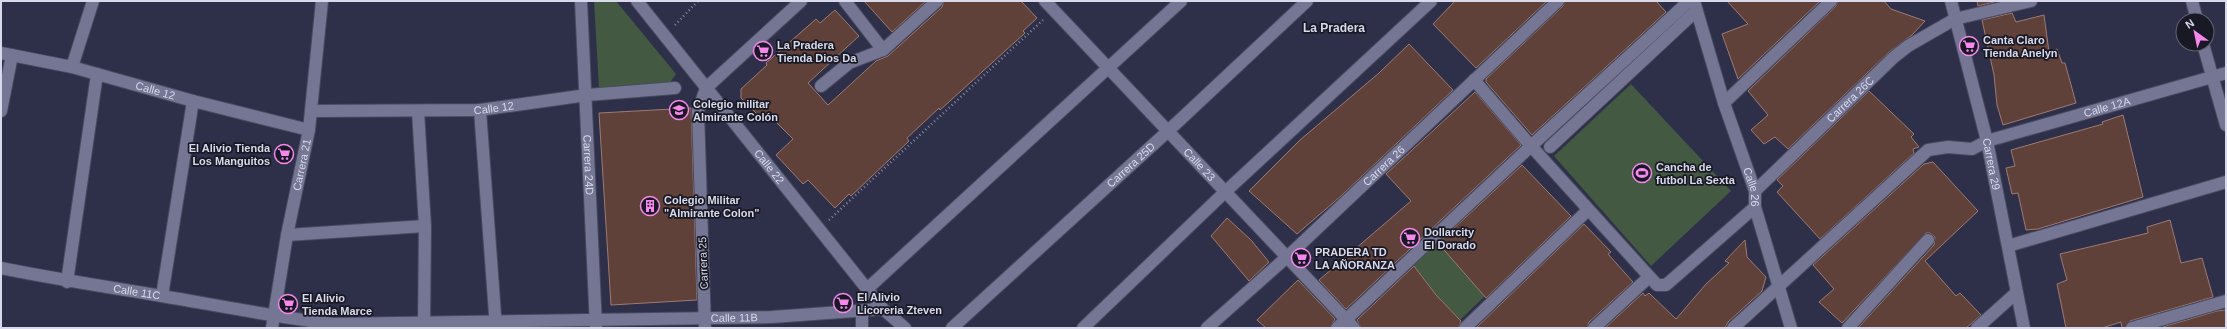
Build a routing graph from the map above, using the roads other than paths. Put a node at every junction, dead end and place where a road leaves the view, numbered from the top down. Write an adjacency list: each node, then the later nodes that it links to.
1 (92, 1): 23 (street)
2 (322, 1): 37 (street, Carrera 21)
3 (581, 1): 32 (street, Carrera 24D)
4 (638, 1): 31 (street, Calle 22)
5 (802, 1): 31 (street, Carrera 25)
6 (845, 1): 20 (street)
7 (937, 1): 20 (street)
8 (1181, 1): 24 (street)
9 (1307, 1): 41 (street, Carrera 25D)
10 (1431, 1): 47 (street)
11 (1558, 1): 28 (street, Carrera 26)
12 (1830, 1): 34 (street)
13 (1951, 1): 19 (street, Carrera 29)
14 (2031, 1): 19 (street, Carrera 26C)
15 (2192, 1): 18 (street)
16 (1693, 4): 34 (street, Calle 26); 43 (street); 44 (street)
17 (1049, 5): 24 (street, Calle 23)
18 (2194, 12)
19 (1955, 19): 42 (street, Carrera 29); 46 (street, Carrera 26C)
20 (883, 50): 29 (street)
21 (2205, 52): 27 (street)
22 (6, 54): 23 (street, Calle 12); 36 (street)
23 (72, 67): 26 (street, Calle 12)
24 (1108, 69): 41 (street, Calle 23); 59 (street)
25 (2226, 73): 27 (street, Calle 12A)
26 (96, 74): 33 (street, Calle 12); 57 (street)
27 (2211, 77): 39 (street); 42 (street, Calle 12A)
28 (1474, 80): 43 (street); 54 (street, Carrera 26)
29 (821, 86)
30 (675, 88): 32 (street, Calle 12)
31 (706, 88): 59 (street, Calle 22); 67 (street, Carrera 25)
32 (587, 95): 35 (street, Calle 12); 68 (street, Carrera 24D)
33 (193, 102): 40 (street, Calle 12); 61 (street)
34 (1724, 103): 46 (street, Calle 26)
35 (480, 110): 38 (street, Calle 12); 69 (street)
36 (1, 111)
37 (312, 111): 38 (street, Calle 12); 40 (street, Carrera 21)
38 (418, 111): 50 (street)
39 (2226, 125)
40 (310, 130): 51 (street, Carrera 21)
41 (1167, 132): 47 (street, Calle 23); 75 (street, Carrera 25D)
42 (1987, 141): 53 (street, Carrera 29); 58 (street, Calle 12A)
43 (1531, 146): 49 (street); 70 (street)
44 (1550, 147)
45 (2226, 182): 53 (street)
46 (1755, 192): 48 (street, Calle 26)
47 (1224, 193): 54 (street, Calle 23); 76 (street)
48 (1755, 207): 56 (street); 58 (street, Calle 26)
49 (1588, 210): 56 (street); 78 (street)
50 (425, 226): 51 (street); 72 (street)
51 (287, 235): 65 (street, Carrera 21)
52 (1928, 240): 82 (street)
53 (2008, 246): 60 (street, Carrera 29)
54 (1287, 257): 70 (street, Calle 23); 77 (street, Carrera 26)
55 (1, 268): 57 (street, Calle 11C)
56 (1648, 277): 79 (street)
57 (67, 282): 61 (street, Calle 11C)
58 (1779, 288): 80 (street, Calle 12A); 81 (street, Calle 26)
59 (867, 290): 63 (street, Calle 22)
60 (2016, 293): 83 (street); 84 (street, Carrera 29)
61 (162, 296): 65 (street, Calle 11C)
62 (2226, 300): 85 (street)
63 (883, 309): 64 (street, Calle 11B); 74 (street, Calle 22)
64 (862, 311): 66 (street, Calle 11B); 73 (street)
65 (273, 322): 71 (street, Calle 11B)
66 (772, 322): 67 (street, Calle 11B)
67 (705, 323): 68 (street, Calle 11B)
68 (596, 324): 69 (street, Calle 11B)
69 (496, 325): 72 (street, Calle 11B)
70 (1346, 325)
71 (333, 326): 72 (street, Calle 11B)
72 (424, 326)
73 (862, 328)
74 (904, 328)
75 (952, 328)
76 (1083, 328)
77 (1207, 328)
78 (1465, 328)
79 (1594, 328)
80 (1733, 328)
81 (1791, 328)
82 (1848, 328)
83 (1977, 328)
84 (2024, 328)
85 (2132, 328)

